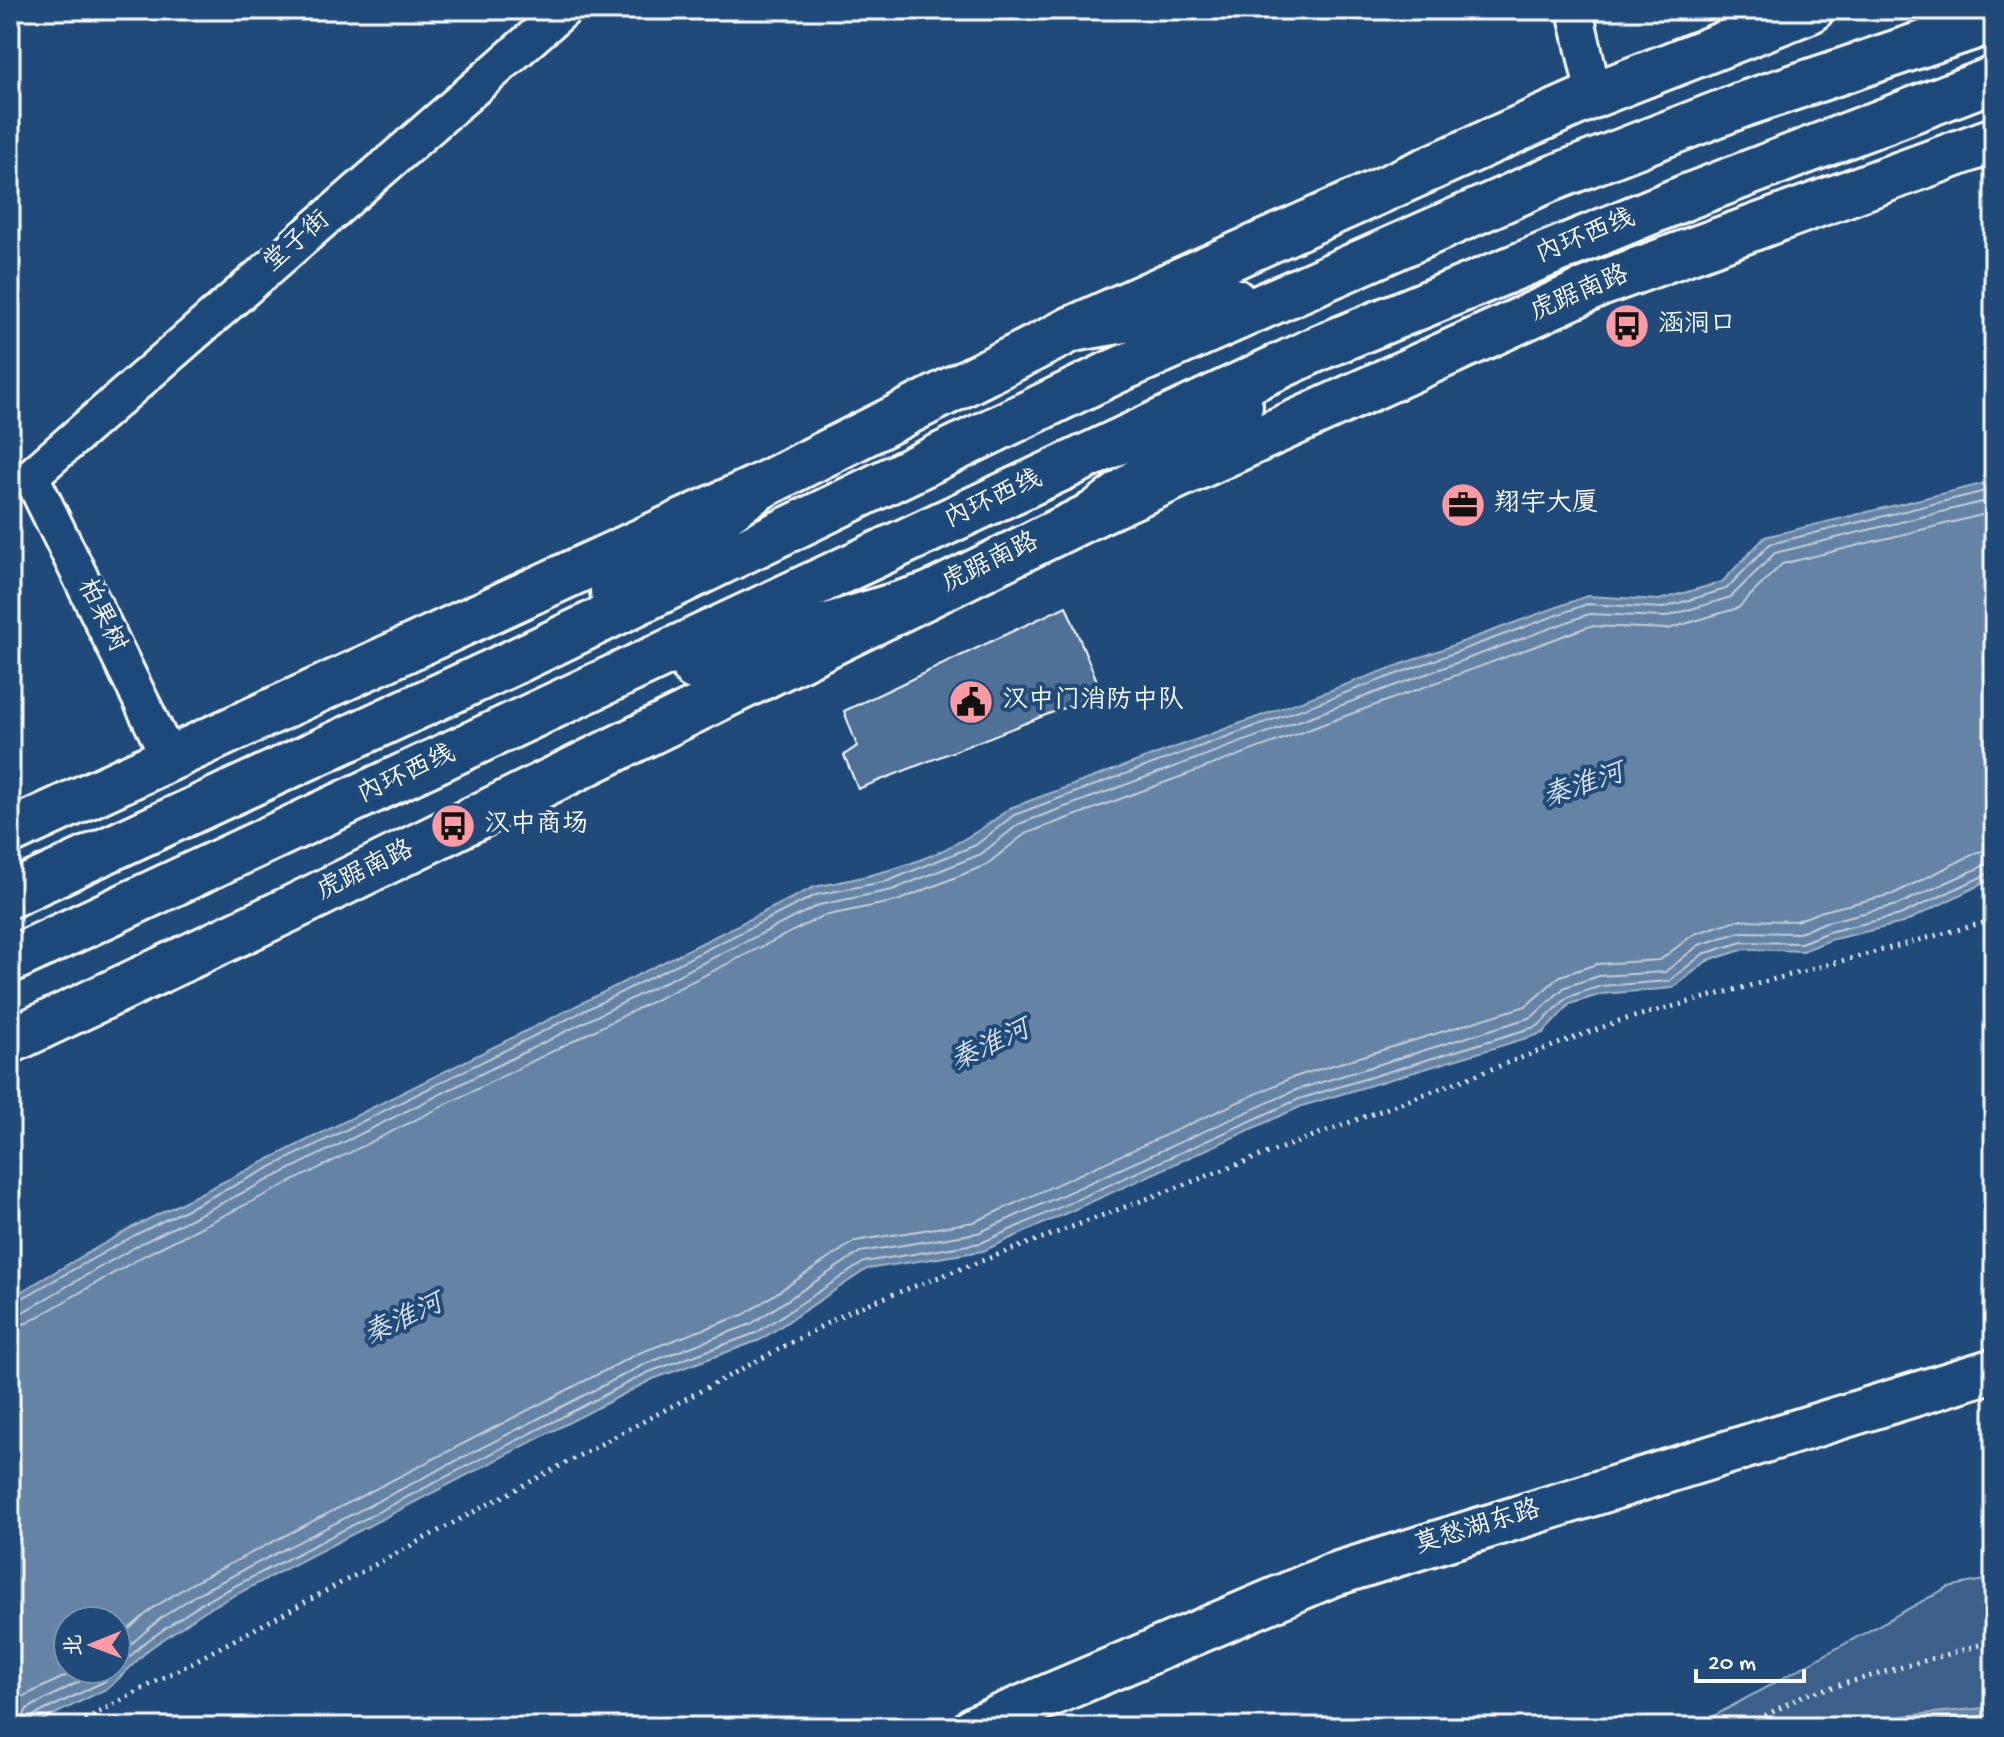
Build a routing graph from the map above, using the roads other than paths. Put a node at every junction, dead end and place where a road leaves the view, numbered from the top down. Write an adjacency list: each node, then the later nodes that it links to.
1 (564, 10): 11 (street, 堂子街)
2 (1575, 10): 6 (street)
3 (1811, 10): 6 (main road)
4 (1994, 20): 8 (main road)
5 (1994, 79): 10 (main road, 内环西线)
6 (1594, 95): 9 (main road)
7 (1994, 140): 13 (main road, 虎踞南路)
8 (1300, 290): 9 (main road); 15 (main road)
9 (1072, 329): 12 (main road)
10 (1321, 347): 13 (main road); 16 (main road, 内环西线)
11 (20, 472): 17 (street, 柏果树)
12 (761, 486): 15 (main road); 17 (main road)
13 (1094, 514): 14 (main road, 虎踞南路)
14 (926, 596): 16 (main road); 21 (main road, 虎踞南路)
15 (514, 662): 19 (main road)
16 (542, 714): 20 (main road, 内环西线)
17 (168, 756): 18 (main road)
18 (10, 832)
19 (10, 895)
20 (10, 960)
21 (10, 1041)
22 (1994, 1370): 23 (street, 莫愁湖东路)
23 (975, 1727)

